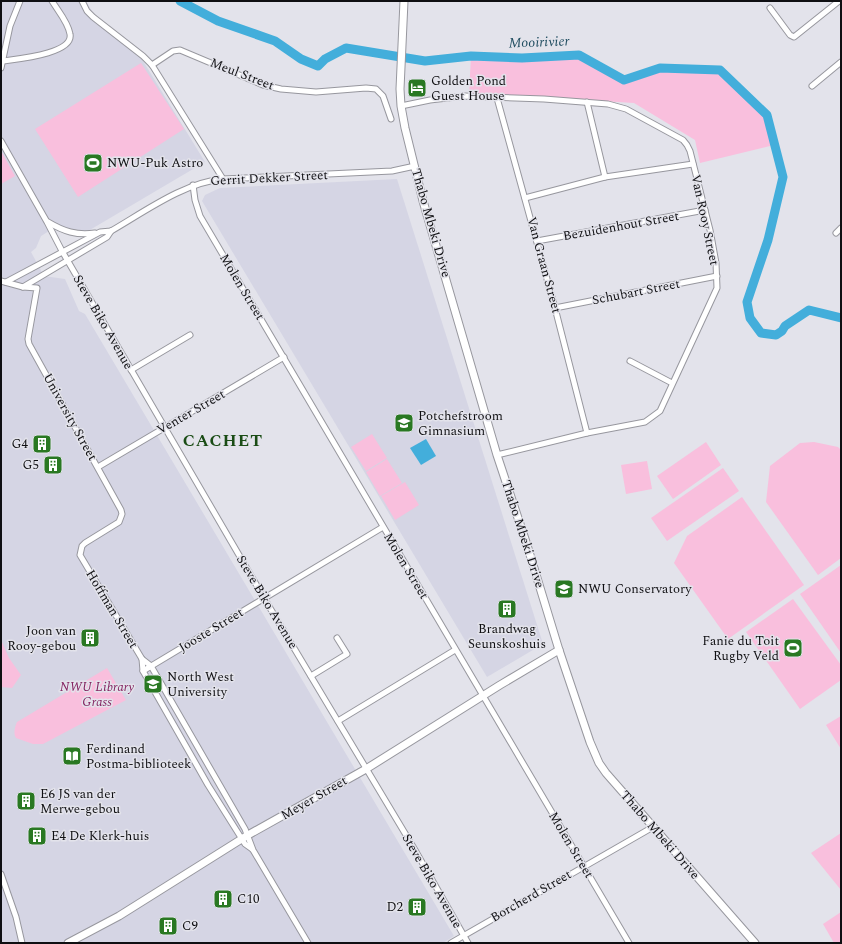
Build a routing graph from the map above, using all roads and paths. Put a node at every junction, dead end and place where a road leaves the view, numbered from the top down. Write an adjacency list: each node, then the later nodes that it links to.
1 (20, 1): 7 (street)
2 (52, 1): 7 (street)
3 (82, 1): 9 (street)
4 (404, 1): 14 (main road, Thabo Mbeki Drive)
5 (839, 1): 6 (street)
6 (770, 8)
7 (3, 61): 10 (street)
8 (841, 62): 11 (street)
9 (152, 65): 15 (street, Meul Street); 20 (street)
10 (1, 68)
11 (812, 86)
12 (497, 98): 13 (street, Van Rooy Street); 14 (street, Van Rooy Street); 22 (street, Van Graan Street)
13 (587, 102): 17 (street, Van Rooy Street); 19 (street)
14 (401, 106): 18 (main road, Thabo Mbeki Drive)
15 (391, 118)
16 (1, 141): 24 (street, Steve Biko Avenue)
17 (693, 164): 19 (street); 23 (street, Van Rooy Street)
18 (415, 166): 20 (street, Gerrit Dekker Street); 43 (main road, Thabo Mbeki Drive)
19 (605, 176): 22 (street)
20 (223, 179): 21 (street, Gerrit Dekker Street)
21 (193, 186): 26 (street, Gerrit Dekker Street); 37 (street, Molen Street)
22 (525, 198): 29 (street, Van Graan Street)
23 (705, 210): 29 (street, Bezuidenhout Street); 32 (street, Van Rooy Street)
24 (47, 222): 27 (street); 30 (street, Steve Biko Avenue)
25 (841, 228): 28 (street)
26 (111, 230): 27 (street, Gerrit Dekker Street); 31 (street, Gerrit Dekker Street)
27 (100, 232): 30 (street, Gerrit Dekker Street)
28 (836, 233)
29 (537, 241): 35 (street, Van Graan Street)
30 (62, 251): 31 (street, Steve Biko Avenue); 33 (street, Gerrit Dekker Street)
31 (67, 260): 34 (street, Gerrit Dekker Street); 39 (street, Steve Biko Avenue)
32 (717, 276): 35 (street, Schubart Street); 40 (street, Van Rooy Street)
33 (4, 281): 34 (street, University Street)
34 (23, 287): 44 (street, University Street)
35 (555, 308): 42 (street, Van Graan Street)
36 (190, 334): 39 (street)
37 (284, 357): 41 (street, Venter Street); 45 (street, Molen Street)
38 (630, 361): 40 (street)
39 (131, 370): 41 (street, Steve Biko Avenue)
40 (672, 383): 42 (street, Van Rooy Street)
41 (164, 427): 44 (street, Venter Street); 47 (street, Steve Biko Avenue)
42 (587, 433): 43 (street, Van Rooy Street)
43 (497, 455): 50 (main road, Thabo Mbeki Drive)
44 (98, 467): 46 (street, University Street)
45 (383, 527): 47 (street, Jooste Street); 49 (street, Molen Street)
46 (83, 559): 51 (street, Hoffman Street)
47 (264, 598): 52 (street, Jooste Street); 54 (street, Steve Biko Avenue)
48 (337, 638): 54 (street)
49 (455, 650): 55 (street, Molen Street); 56 (street)
50 (559, 650): 55 (main road, Meyer Street); 58 (main road, Thabo Mbeki Drive)
51 (142, 659): 52 (street, Hoffman Street); 53 (street, Hoffman Street)
52 (151, 666): 53 (street, Jooste Street); 59 (street, Hoffman Street)
53 (143, 671): 59 (street, Hoffman Street)
54 (311, 676): 56 (street, Steve Biko Avenue)
55 (482, 696): 57 (main road, Meyer Street); 60 (street, Molen Street)
56 (338, 721): 57 (street, Steve Biko Avenue)
57 (366, 768): 59 (main road, Meyer Street); 62 (street, Steve Biko Avenue)
58 (653, 827): 60 (street, Borcherd Street); 69 (main road, Thabo Mbeki Drive)
59 (245, 837): 64 (main road, Meyer Street); 65 (street, Hoffman Street)
60 (583, 866): 62 (street, Borcherd Street); 68 (street, Molen Street)
61 (1, 874): 63 (street)
62 (464, 936): 66 (street, Borcherd Street); 67 (street, Steve Biko Avenue)
63 (22, 943)
64 (68, 943)
65 (308, 943)
66 (452, 943)
67 (468, 943)
68 (629, 943)
69 (755, 943)

